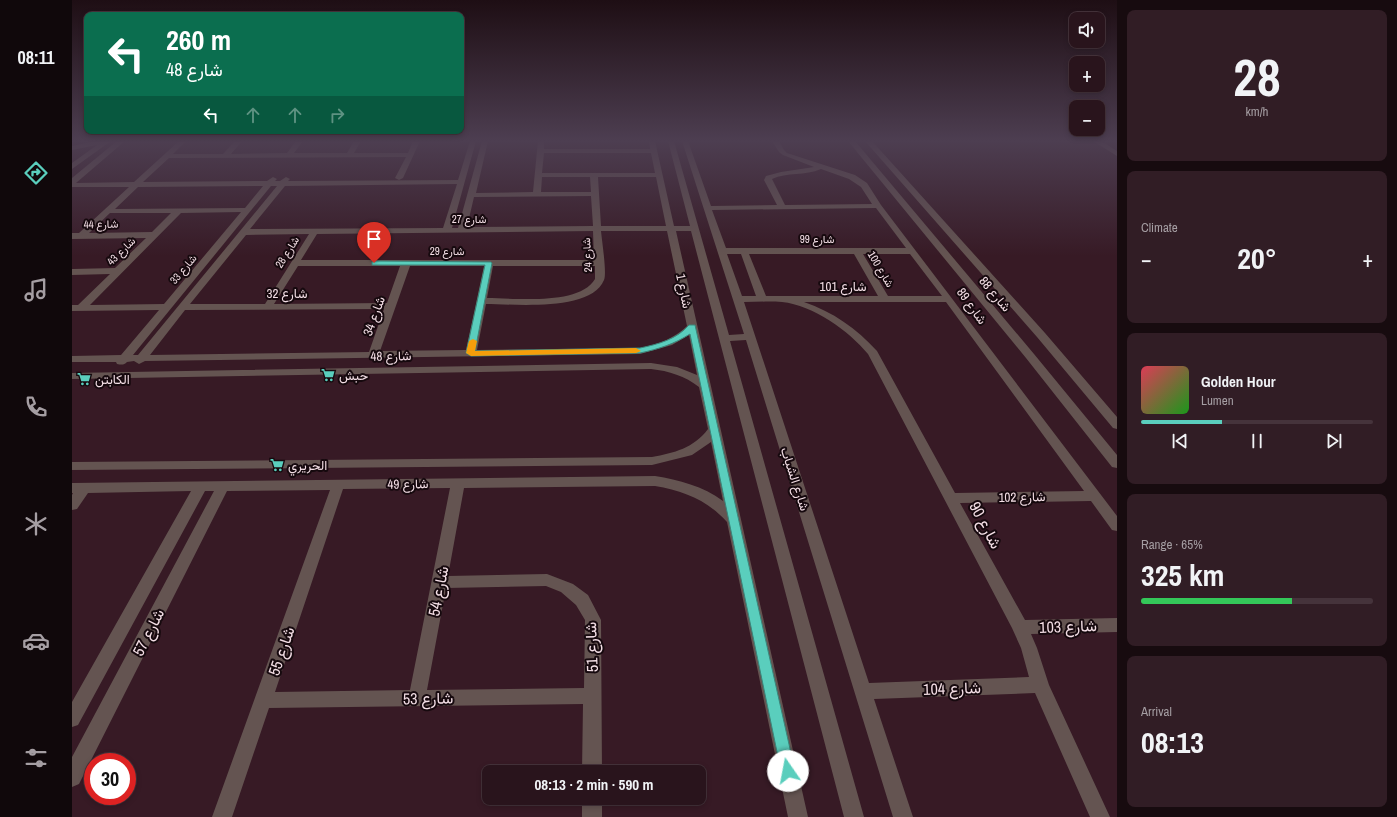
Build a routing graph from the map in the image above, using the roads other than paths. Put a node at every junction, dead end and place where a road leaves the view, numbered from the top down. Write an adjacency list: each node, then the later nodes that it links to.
1 (142, 179): 18 (street)
2 (356, 179): 16 (street)
3 (434, 179): 14 (street)
4 (475, 179): 21 (street)
5 (539, 179): 20 (street)
6 (594, 179): 19 (street, شارع 24)
7 (660, 179): 29 (street, شارع 1)
8 (681, 179): 30 (street)
9 (699, 179): 24 (street, شارع الشباب)
10 (768, 179): 23 (street)
11 (854, 179): 22 (street, شارع 89)
12 (882, 179): 73 (street, شارع 88)
13 (901, 179): 71 (street, شارع 88)
14 (462, 180): 16 (street); 31 (street)
15 (271, 181): 16 (street); 18 (street); 25 (street, شارع 33)
16 (285, 181): 33 (street, شارع 33)
17 (73, 182): 18 (street)
18 (139, 182): 26 (street)
19 (595, 194): 20 (street); 28 (street, شارع 24)
20 (537, 195): 21 (street)
21 (471, 196): 32 (street)
22 (878, 206): 23 (street); 41 (street, شارع 89)
23 (782, 207): 24 (street)
24 (707, 208): 38 (street, شارع الشباب)
25 (247, 210): 27 (street); 58 (street, شارع 33)
26 (108, 211): 27 (street); 37 (street)
27 (178, 211): 35 (street, شارع 43)
28 (597, 225): 29 (street, شارع 27); 32 (street, شارع 27); 45 (street, شارع 24)
29 (670, 225): 30 (street, شارع 27); 59 (street, شارع 1)
30 (693, 225): 61 (street)
31 (448, 227): 32 (street, شارع 27); 33 (street, شارع 27); 34 (street, شارع 27)
32 (463, 227)
33 (246, 229): 34 (street, شارع 27); 56 (street, شارع 33)
34 (314, 231): 42 (street, شارع 28)
35 (154, 235): 37 (street, شارع 44); 46 (street, شارع 43)
36 (72, 236): 37 (street, شارع 44)
37 (81, 236)
38 (721, 251): 39 (street, شارع 99); 49 (street, شارع الشباب)
39 (744, 251): 40 (street, شارع 99); 50 (street)
40 (857, 251): 41 (street, شارع 99); 52 (street, شارع 100)
41 (913, 251): 48 (street, شارع 89)
42 (295, 263): 43 (street, شارع 29); 54 (street, شارع 28)
43 (406, 263): 44 (street, شارع 29); 55 (street, شارع 34)
44 (488, 263): 45 (street, شارع 29); 53 (street)
45 (599, 263): 53 (street, شارع 24)
46 (118, 271): 47 (street); 57 (street, شارع 43)
47 (72, 272)
48 (949, 298): 52 (street, شارع 101); 80 (street, شارع 89)
49 (738, 299): 50 (street, شارع 101); 60 (street, شارع الشباب)
50 (762, 299): 51 (street, شارع 101)
51 (783, 299): 52 (street, شارع 101); 81 (street, شارع 90)
52 (885, 299)
53 (481, 301): 62 (street)
54 (268, 306): 55 (street, شارع 32); 56 (street, شارع 32)
55 (391, 306): 63 (street, شارع 34)
56 (183, 307): 65 (street, شارع 33)
57 (76, 308): 58 (street)
58 (167, 308): 64 (street, شارع 33)
59 (692, 326): 62 (street, شارع 48); 70 (street, شارع 1)
60 (750, 337): 61 (street); 89 (street, شارع الشباب)
61 (724, 338): 101 (street)
62 (471, 353): 63 (street, شارع 48)
63 (373, 355): 65 (street, شارع 48)
64 (125, 358): 65 (street, شارع 48); 66 (street, شارع 48); 67 (street, شارع 33)
65 (142, 358): 68 (street, شارع 33)
66 (72, 359)
67 (111, 375): 68 (street, شارع 48); 69 (street, شارع 48)
68 (129, 375): 70 (street, شارع 48)
69 (72, 376)
70 (705, 386): 72 (street, شارع 1)
71 (1117, 425)
72 (714, 430): 74 (street, شارع 49); 83 (street, شارع 1)
73 (1117, 464)
74 (72, 466)
75 (458, 484): 76 (street, شارع 49); 83 (street, شارع 49); 85 (street, شارع 54)
76 (338, 485): 77 (street, شارع 49); 92 (street, شارع 55)
77 (223, 486): 78 (street, شارع 49); 96 (street, شارع 57)
78 (200, 487): 79 (street, شارع 49); 93 (street, شارع 57)
79 (78, 488): 82 (street)
80 (1094, 496): 81 (street, شارع 102); 84 (street, شارع 89)
81 (951, 498): 87 (street, شارع 90)
82 (72, 505)
83 (733, 519): 100 (street, شارع 1)
84 (1117, 526)
85 (439, 582): 90 (street, شارع 51); 91 (street, شارع 54)
86 (1117, 625): 87 (street, شارع 103)
87 (1020, 628): 88 (street, شارع 90)
88 (1040, 685): 89 (street, شارع 104); 103 (street, شارع 90)
89 (863, 690): 102 (street, شارع الشباب)
90 (592, 696): 91 (street, شارع 53); 95 (street, شارع 51)
91 (417, 698): 92 (street, شارع 53)
92 (264, 700): 98 (street, شارع 55)
93 (77, 701): 94 (street, شارع 57)
94 (72, 719)
95 (592, 765)
96 (72, 777)
97 (592, 805): 99 (street)
98 (222, 817)
99 (592, 817)
100 (798, 817)
101 (854, 817)
102 (903, 817)
103 (1100, 817)

